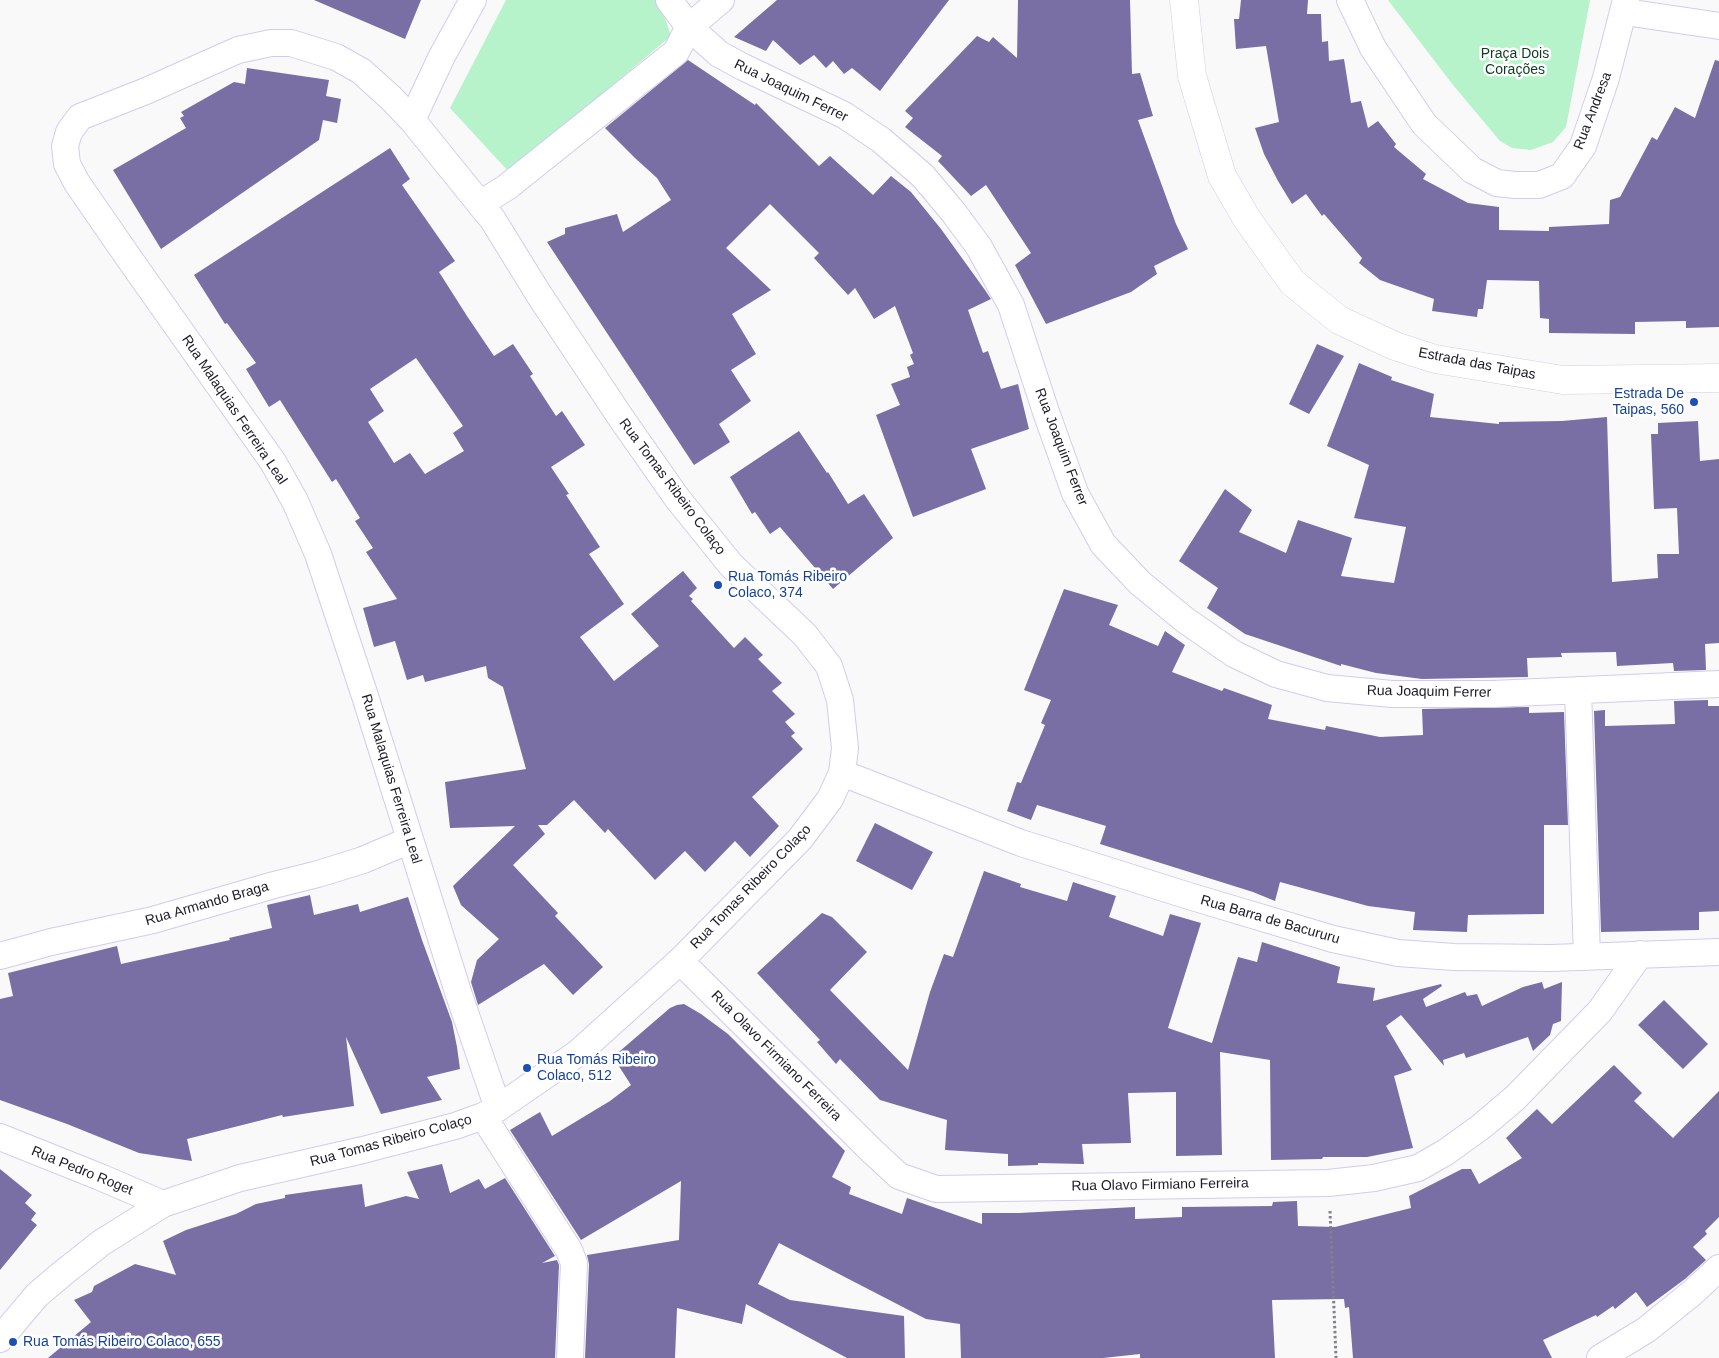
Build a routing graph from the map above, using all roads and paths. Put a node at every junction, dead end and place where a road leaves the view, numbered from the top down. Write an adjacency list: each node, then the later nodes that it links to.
1 (473, 0): 9 (street)
2 (669, 0): 8 (street, Rua Joaquim Ferrer)
3 (721, 0): 8 (street)
4 (1184, 0): 11 (main road, Estrada das Taipas)
5 (1350, 0): 6 (street, Rua Andresa)
6 (1626, 6): 7 (street, Rua Andresa)
7 (1719, 26)
8 (689, 27): 10 (street); 13 (street, Rua Joaquim Ferrer)
9 (412, 120): 10 (street, Rua Tomas Ribeiro Colaço); 15 (street, Rua Malaquias Ferreira Leal)
10 (480, 204): 14 (street, Rua Tomas Ribeiro Colaço)
11 (1719, 378)
12 (1719, 684): 13 (street, Rua Joaquim Ferrer)
13 (1578, 690): 19 (street)
14 (842, 773): 19 (street, Rua Barra de Bacururu); 20 (street, Rua Tomas Ribeiro Colaço)
15 (410, 840): 18 (street, Rua Armando Braga); 21 (street, Rua Malaquias Ferreira Leal)
16 (1719, 952): 17 (street, Rua Barra de Bacururu)
17 (1640, 954): 19 (street, Rua Barra de Bacururu); 23 (street, Rua Olavo Firmiano Ferreira)
18 (0, 956)
19 (1587, 957)
20 (680, 961): 21 (street, Rua Tomas Ribeiro Colaço); 23 (street, Rua Olavo Firmiano Ferreira)
21 (491, 1112): 24 (street, Rua Tomas Ribeiro Colaço); 27 (street, Rua Malaquias Ferreira Leal)
22 (0, 1137): 24 (street, Rua Pedro Roget)
23 (1328, 1183): 28 (path)
24 (163, 1204): 26 (street, Rua Tomas Ribeiro Colaço)
25 (1719, 1268): 29 (street)
26 (0, 1339)
27 (570, 1358)
28 (1336, 1358)
29 (1600, 1358)

